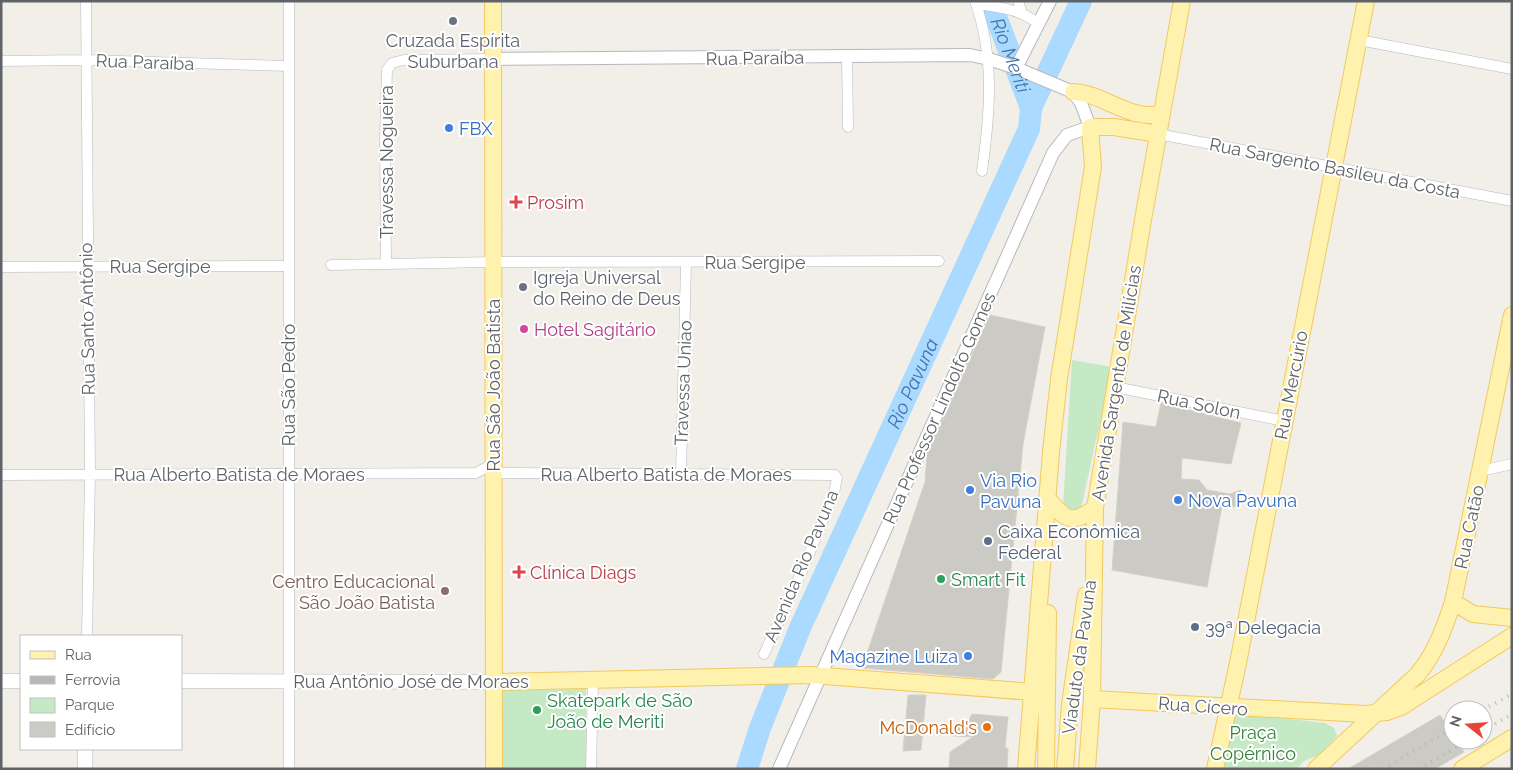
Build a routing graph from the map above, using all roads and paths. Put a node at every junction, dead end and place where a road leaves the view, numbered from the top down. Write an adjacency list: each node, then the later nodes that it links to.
1 (86, 1): 13 (street, Rua Santo Antônio)
2 (289, 1): 17 (street, Rua São Pedro)
3 (493, 1): 14 (main road, Rua São João Batista)
4 (1050, 1): 9 (street)
5 (1182, 1): 21 (main road, Avenida Sargento de Milícias)
6 (1366, 1): 10 (main road, Rua Mercúrio)
7 (978, 3): 8 (street); 12 (street)
8 (1015, 5): 9 (street)
9 (1039, 24): 18 (street)
10 (1358, 40): 19 (street); 25 (main road, Rua Mercúrio)
11 (847, 56): 12 (street, Rua Paraíba); 14 (street, Rua Paraíba); 22 (street)
12 (989, 59): 18 (street, Rua Paraíba); 26 (street)
13 (85, 60): 15 (street, Rua Paraíba); 17 (street, Rua Paraíba); 33 (street, Rua Santo Antônio)
14 (493, 60): 16 (street, Rua Paraíba); 29 (main road, Rua São João Batista)
15 (1, 61)
16 (392, 63): 30 (street, Travessa Nogueira)
17 (288, 66): 34 (street, Rua São Pedro)
18 (1020, 66): 20 (street, Rua Paraíba)
19 (1512, 70)
20 (1073, 92): 21 (main road); 23 (street)
21 (1161, 114): 24 (main road, Avenida Sargento de Milícias)
22 (848, 127)
23 (1090, 128): 24 (main road, Rua Professor Lindolfo Gomes); 49 (main road); 58 (street, Rua Professor Lindolfo Gomes)
24 (1158, 134): 25 (street, Rua Sargento Basileu da Costa); 38 (main road, Avenida Sargento de Milícias)
25 (1335, 169): 27 (street, Rua Sargento Basileu da Costa); 39 (main road, Rua Mercúrio)
26 (982, 171)
27 (1512, 201)
28 (938, 260): 31 (street, Rua Sergipe)
29 (493, 262): 30 (street, Rua Sergipe); 31 (street, Rua Sergipe); 44 (main road, Rua São João Batista)
30 (386, 263): 32 (street, Rua Sergipe)
31 (686, 263): 45 (street, Travessa Uniao)
32 (331, 265)
33 (87, 266): 34 (street, Rua Sergipe); 35 (street, Rua Sergipe); 43 (street, Rua Santo Antônio)
34 (289, 266): 47 (street, Rua São Pedro)
35 (1, 267)
36 (1512, 315): 37 (main road, Rua Catão)
37 (1510, 336): 41 (main road, Rua Catão)
38 (1115, 386): 39 (street, Rua Solon); 50 (main road, Avenida Sargento de Milícias)
39 (1284, 421): 67 (main road, Rua Mercúrio)
40 (1512, 464): 41 (street)
41 (1481, 471): 53 (main road, Rua Catão)
42 (476, 473): 44 (street); 44 (street, Rua Alberto Batista de Moraes); 47 (street, Rua Alberto Batista de Moraes)
43 (90, 474): 46 (street, Rua Alberto Batista de Moraes); 47 (street, Rua Alberto Batista de Moraes); 55 (street, Rua Santo Antônio)
44 (494, 474): 45 (street, Rua Alberto Batista de Moraes); 64 (main road, Rua São João Batista)
45 (681, 474): 48 (street, Rua Alberto Batista de Moraes)
46 (1, 475)
47 (287, 475): 63 (street, Rua São Pedro)
48 (837, 478): 57 (street, Avenida Rio Pavuna)
49 (1048, 499): 50 (main road); 52 (main road)
50 (1095, 508): 51 (main road, Avenida Sargento de Milícias)
51 (1095, 546): 66 (main road, Avenida Sargento de Milícias); 78 (main road, Viaduto da Pavuna)
52 (1045, 548): 65 (main road); 77 (main road, Viaduto da Pavuna)
53 (1453, 602): 54 (main road); 68 (main road, Rua Catão)
54 (1512, 618)
55 (87, 635)
56 (1512, 636): 68 (main road)
57 (764, 654)
58 (814, 675): 59 (main road, Rua Antônio José de Moraes); 65 (main road); 75 (street, Rua Professor Lindolfo Gomes)
59 (593, 680): 64 (main road, Rua Antônio José de Moraes); 74 (street)
60 (1, 681): 61 (main road)
61 (20, 681)
62 (182, 681): 63 (main road, Rua Antônio José de Moraes)
63 (289, 681): 64 (main road, Rua Antônio José de Moraes); 72 (street, Rua São Pedro)
64 (494, 682): 73 (main road, Rua São João Batista)
65 (1033, 692): 76 (main road)
66 (1092, 699): 67 (main road, Rua Cícero); 79 (main road, Avenida Sargento de Milícias)
67 (1228, 707): 68 (main road, Rua Cícero); 80 (main road, Rua Mercúrio)
68 (1374, 714): 81 (main road, Rua Catão)
69 (1512, 738): 82 (main road)
70 (85, 750): 71 (main road)
71 (85, 769)
72 (289, 769)
73 (494, 769)
74 (592, 769)
75 (780, 769)
76 (1026, 769)
77 (1046, 769)
78 (1065, 769)
79 (1087, 769)
80 (1215, 769)
81 (1316, 769)
82 (1462, 769)

